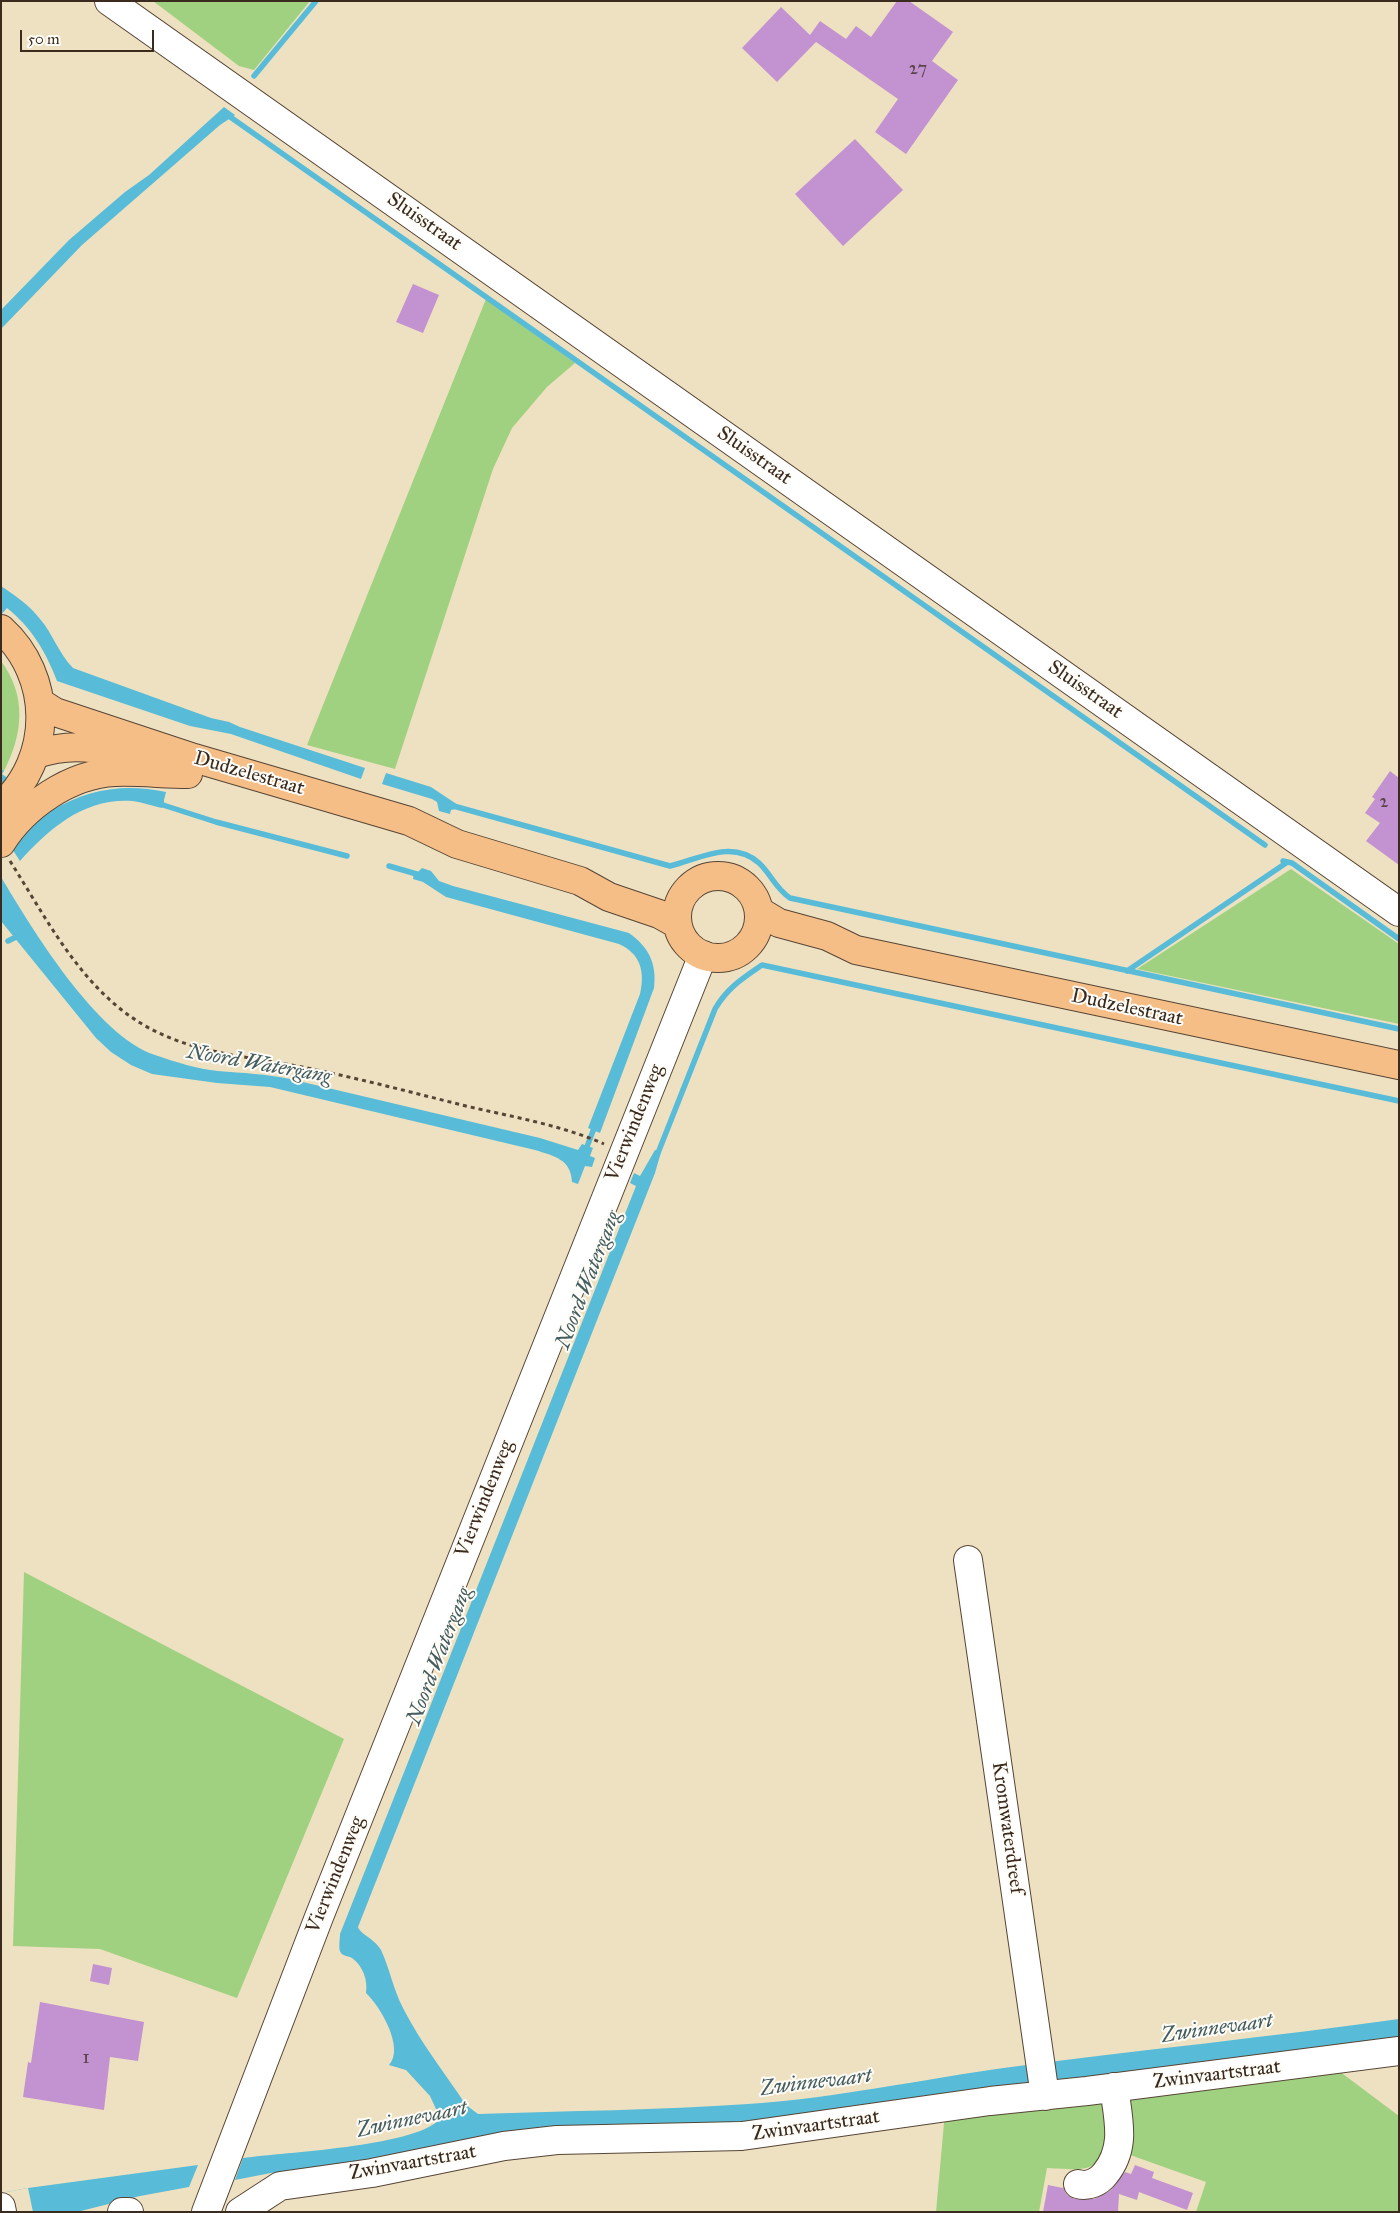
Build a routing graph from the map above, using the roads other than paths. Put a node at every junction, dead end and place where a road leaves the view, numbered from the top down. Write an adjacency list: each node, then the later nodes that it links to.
1 (109, 1): 12 (street, Sluisstraat)
2 (1, 629): 3 (main road)
3 (41, 703): 4 (main road); 7 (main road, Dudzelestraat)
4 (36, 754): 5 (main road, Dudzelestraat); 6 (main road)
5 (188, 774): 6 (main road); 7 (main road, Dudzelestraat)
6 (20, 798): 8 (main road)
7 (457, 844): 9 (main road, Dudzelestraat)
8 (4, 849)
9 (580, 881): 10 (main road, Dudzelestraat); 13 (main road, Dudzelestraat)
10 (684, 893): 11 (main road); 13 (main road)
11 (759, 911): 14 (main road); 15 (main road, Dudzelestraat)
12 (1399, 912)
13 (677, 924): 16 (main road)
14 (752, 940): 15 (main road, Dudzelestraat); 16 (main road)
15 (856, 950): 17 (main road, Dudzelestraat)
16 (703, 955): 27 (street, Vierwindenweg)
17 (1399, 1065)
18 (968, 1560): 21 (street, Kromwaterdreef)
19 (1399, 2051): 20 (street, Zwinvaartstraat)
20 (1114, 2087): 21 (street, Zwinvaartstraat); 22 (street)
21 (1045, 2091): 28 (street, Zwinvaartstraat)
22 (1078, 2184)
23 (1, 2206): 24 (street)
24 (2, 2212)
25 (122, 2212): 26 (street)
26 (129, 2212)
27 (206, 2212)
28 (240, 2212)

